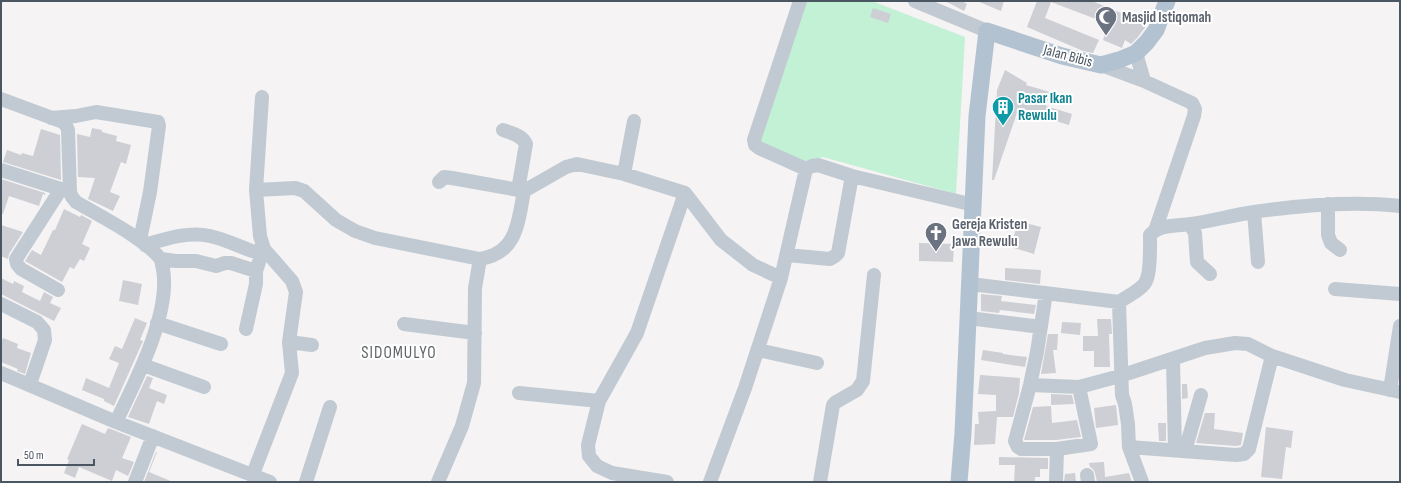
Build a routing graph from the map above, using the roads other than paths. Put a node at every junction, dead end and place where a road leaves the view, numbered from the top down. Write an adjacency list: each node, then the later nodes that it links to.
1 (800, 1): 13 (street)
2 (915, 1): 4 (street)
3 (1167, 1): 5 (main road, Jalan Bibis)
4 (987, 31): 6 (main road, Jalan Bibis); 23 (main road)
5 (1136, 53): 6 (main road, Jalan Bibis); 7 (street)
6 (1101, 65): 7 (street)
7 (1144, 81): 27 (street)
8 (262, 97): 19 (street)
9 (1, 99): 10 (street)
10 (51, 118): 18 (street); 28 (street)
11 (634, 121): 15 (street)
12 (503, 130): 20 (street)
13 (806, 169): 16 (street); 31 (street)
14 (1, 170): 18 (street)
15 (624, 174): 20 (street); 21 (street)
16 (852, 176): 23 (street); 31 (street)
17 (439, 182): 20 (street)
18 (65, 190): 28 (street); 41 (street)
19 (256, 190): 29 (street); 33 (street)
20 (521, 191): 33 (street)
21 (685, 194): 38 (street); 70 (street)
22 (1328, 204): 24 (street); 25 (street); 30 (street)
23 (974, 205): 39 (main road)
24 (1400, 206)
25 (1254, 212): 26 (street); 34 (street)
26 (1190, 224): 27 (street); 36 (street)
27 (1155, 231): 44 (street)
28 (142, 242): 29 (street); 32 (street)
29 (265, 250): 35 (street); 53 (street)
30 (1340, 250)
31 (787, 255): 38 (street)
32 (161, 259): 35 (street); 47 (street)
33 (480, 259): 52 (street)
34 (1258, 262)
35 (256, 271): 51 (street)
36 (1210, 274)
37 (874, 275): 84 (street)
38 (781, 278): 56 (street)
39 (970, 284): 42 (street); 46 (main road)
40 (1335, 289): 43 (street)
41 (58, 290)
42 (1046, 293): 44 (street); 50 (street)
43 (1400, 294)
44 (1119, 302): 62 (street)
45 (1, 304): 63 (street)
46 (968, 318): 50 (street); 85 (main road)
47 (157, 323): 54 (street); 60 (street)
48 (404, 324): 52 (street)
49 (1400, 326): 67 (street)
50 (1041, 327): 64 (street)
51 (246, 329)
52 (475, 333): 81 (street)
53 (289, 342): 55 (street); 77 (street)
54 (221, 344)
55 (312, 345)
56 (758, 350): 59 (street); 83 (street)
57 (1272, 356): 58 (street); 67 (street); 76 (street)
58 (1173, 359): 62 (street); 76 (street)
59 (818, 363)
60 (143, 365): 65 (street); 72 (street)
61 (1, 373): 63 (street)
62 (1120, 376): 66 (street); 74 (street)
63 (30, 384): 72 (street)
64 (1030, 385): 66 (street); 75 (street)
65 (204, 387)
66 (1079, 387): 75 (street)
67 (1395, 391)
68 (519, 393): 70 (street)
69 (1201, 395): 76 (street)
70 (599, 401): 82 (street)
71 (330, 407): 80 (street)
72 (116, 422): 73 (street)
73 (153, 436): 77 (street); 78 (street)
74 (1129, 447): 76 (street); 87 (street)
75 (1058, 449): 86 (street)
76 (1180, 451)
77 (253, 474): 79 (street)
78 (135, 482)
79 (270, 482)
80 (306, 482)
81 (438, 482)
82 (667, 482)
83 (710, 482)
84 (820, 482)
85 (959, 482)
86 (1056, 482)
87 (1142, 482)

